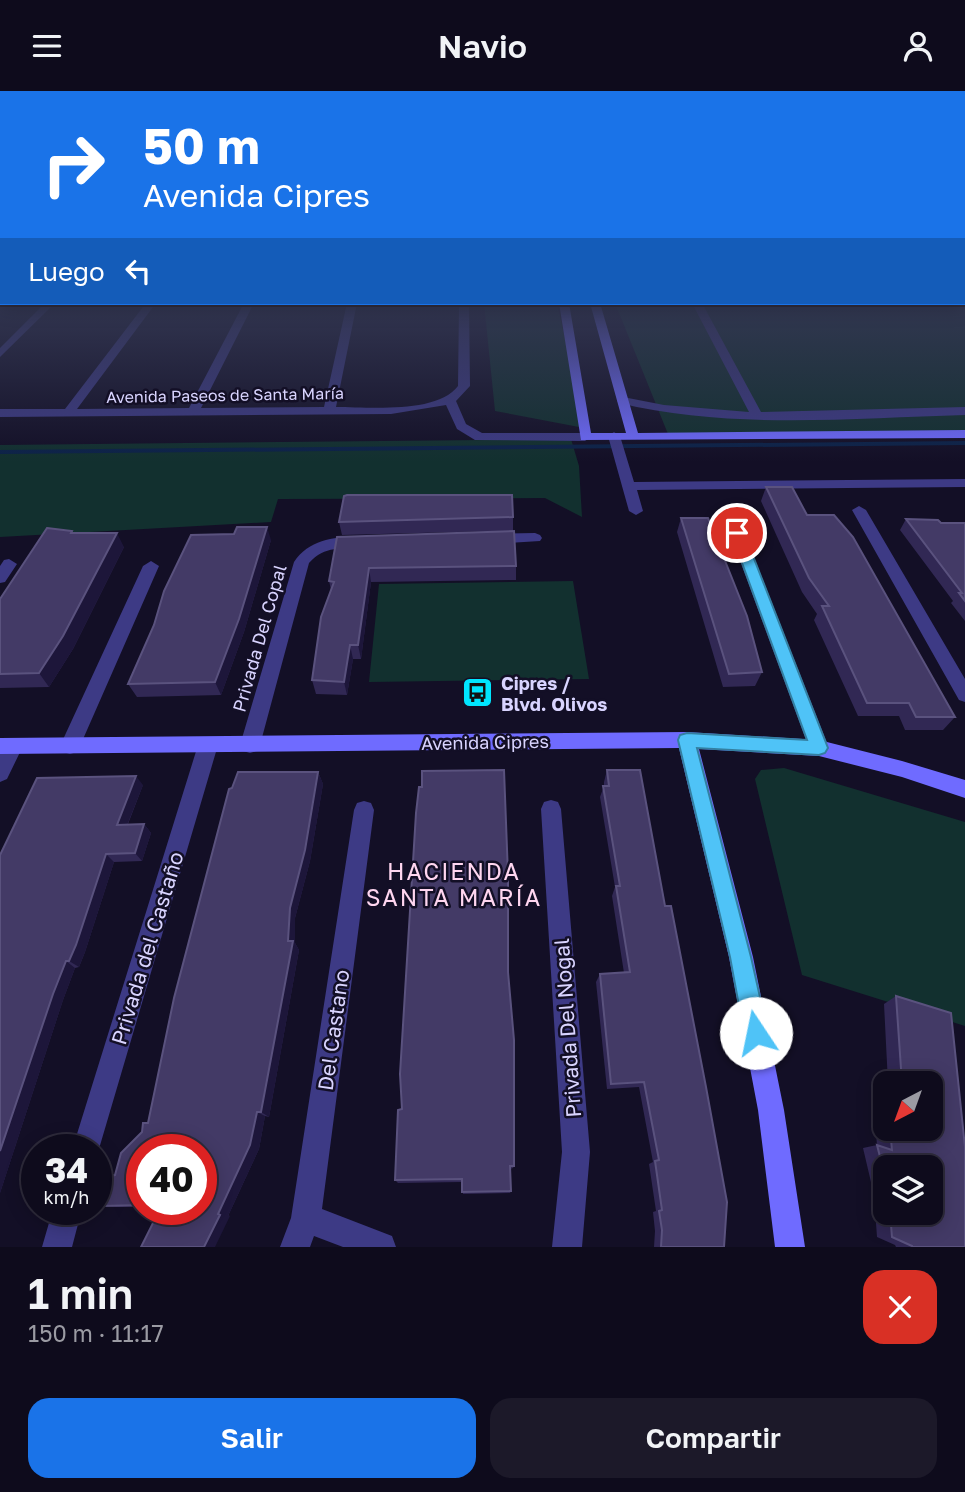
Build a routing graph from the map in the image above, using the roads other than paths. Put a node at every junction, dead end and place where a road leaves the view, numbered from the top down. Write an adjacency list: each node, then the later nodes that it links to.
1 (112, 354): 12 (street)
2 (223, 354): 13 (street)
3 (341, 354): 10 (street)
4 (465, 354): 8 (street)
5 (572, 354): 18 (street)
6 (610, 354): 9 (street)
7 (724, 354): 15 (street)
8 (450, 400): 10 (street, Avenida Paseos de Santa María); 18 (street)
9 (623, 401): 15 (street); 17 (street)
10 (330, 409): 13 (street, Avenida Paseos de Santa María)
11 (965, 411): 15 (street)
12 (68, 412): 13 (street, Avenida Paseos de Santa María); 14 (street, Avenida Paseos de Santa María)
13 (193, 412)
14 (0, 413)
15 (756, 413)
16 (965, 433): 17 (street)
17 (633, 436): 19 (street)
18 (585, 437): 19 (street)
19 (615, 440): 20 (street)
20 (626, 480): 21 (street); 23 (street)
21 (965, 483)
22 (729, 509): 37 (street)
23 (636, 510)
24 (859, 510): 31 (street)
25 (535, 538): 26 (street)
26 (469, 540)
27 (376, 541): 34 (street, Privada Del Copal)
28 (9, 564): 30 (street)
29 (151, 566): 36 (street)
30 (0, 578)
31 (965, 695)
32 (687, 740): 34 (street, Avenida Cipres); 37 (street, Avenida Cipres); 49 (street)
33 (208, 745): 34 (street, Avenida Cipres); 36 (street, Avenida Cipres); 42 (street, Privada del Castaño)
34 (250, 745)
35 (7, 746): 36 (street, Avenida Cipres); 38 (street)
36 (69, 746)
37 (819, 748): 39 (street, Avenida Cipres)
38 (0, 773)
39 (965, 789)
40 (551, 809): 48 (street, Privada Del Nogal)
41 (364, 810): 43 (street, Del Castano)
42 (91, 1134)
43 (306, 1218): 46 (street, Del Castano); 47 (street)
44 (63, 1225): 45 (street)
45 (57, 1247)
46 (295, 1247)
47 (382, 1247)
48 (566, 1247)
49 (790, 1247)

